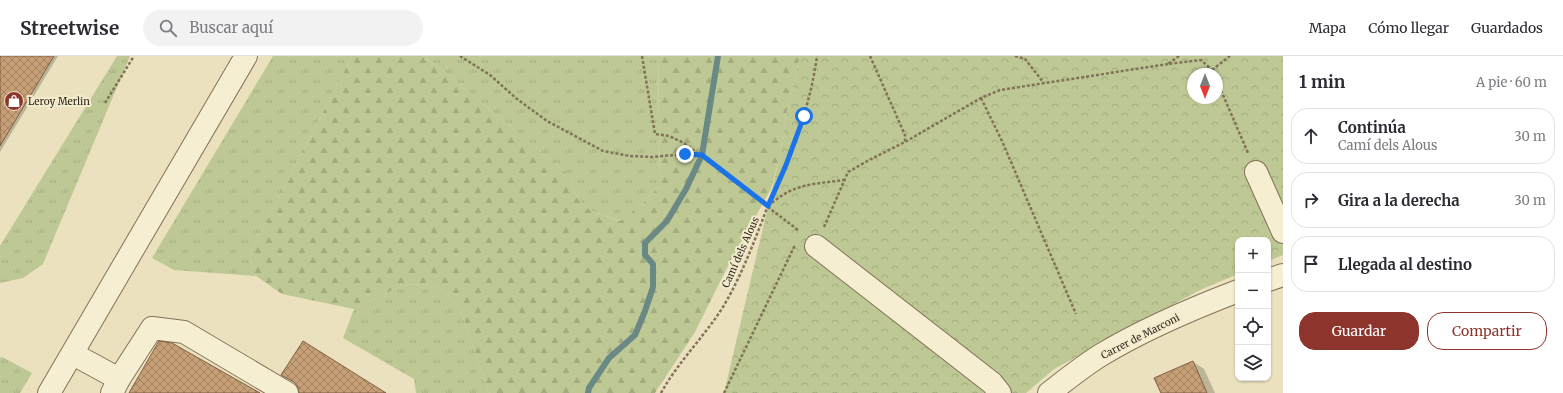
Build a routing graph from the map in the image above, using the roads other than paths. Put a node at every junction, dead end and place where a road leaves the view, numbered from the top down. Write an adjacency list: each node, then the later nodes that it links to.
1 (246, 56): 8 (street)
2 (1256, 172): 3 (street)
3 (1283, 232)
4 (816, 246): 12 (street)
5 (1283, 275): 6 (street)
6 (1271, 279)
7 (1235, 293): 13 (street, Carrer de Marconi)
8 (73, 354): 9 (street); 10 (street)
9 (116, 386): 11 (street)
10 (49, 393)
11 (287, 393)
12 (1000, 393)
13 (1049, 393)

